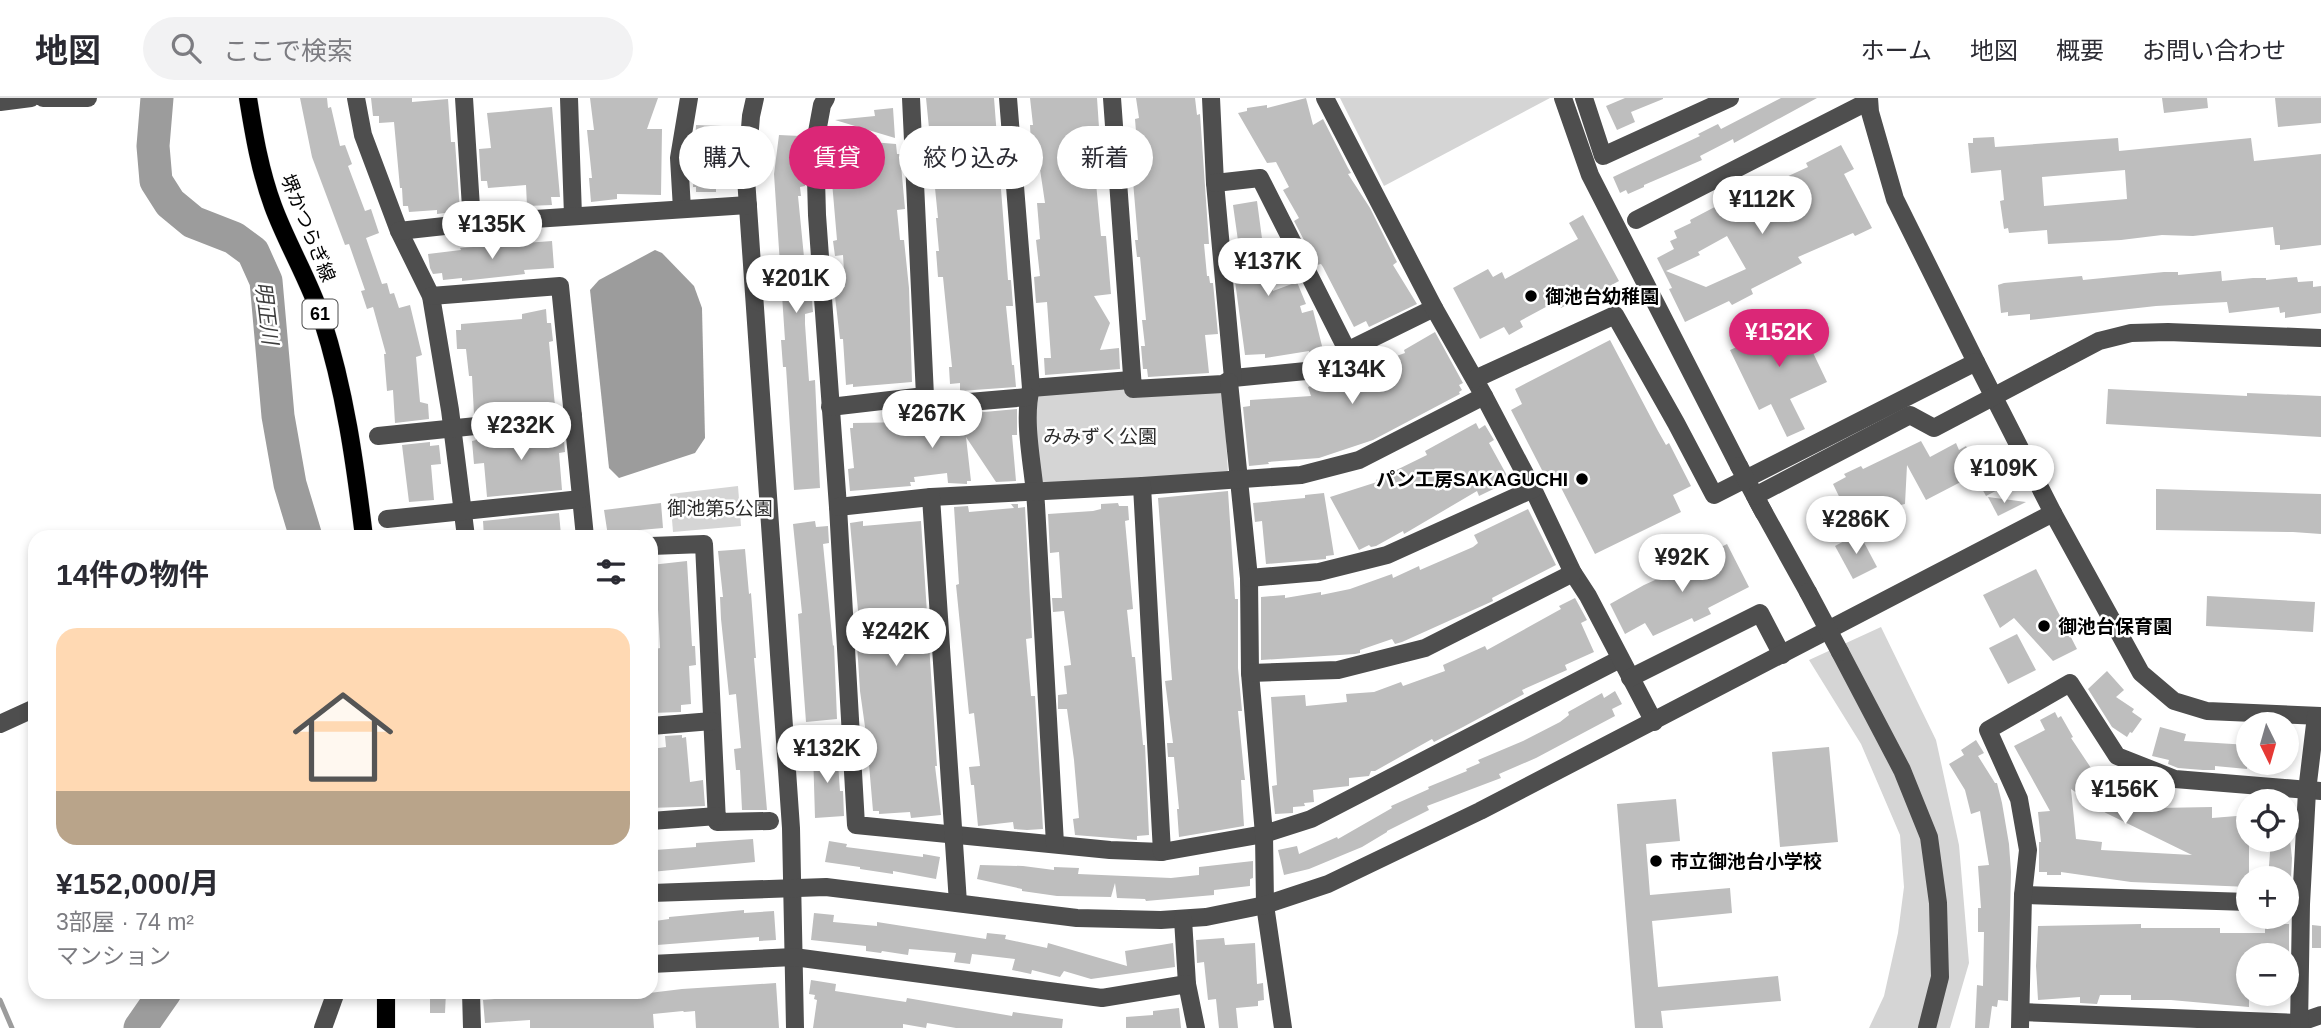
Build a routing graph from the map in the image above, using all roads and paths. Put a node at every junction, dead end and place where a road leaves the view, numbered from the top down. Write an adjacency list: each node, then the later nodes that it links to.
1 (31, 98): 20 (street)
2 (43, 98): 3 (street)
3 (88, 98)
4 (248, 98): 54 (main road, 堺かつらぎ線 / 61)
5 (356, 98): 27 (street)
6 (464, 98): 26 (street)
7 (569, 98): 24 (street)
8 (689, 98): 23 (street)
9 (755, 98): 22 (street)
10 (826, 98): 39 (street)
11 (911, 98): 37 (street)
12 (1008, 98): 36 (street)
13 (1112, 98): 34 (street)
14 (1211, 98): 21 (street)
15 (1325, 98): 29 (street)
16 (1563, 98): 49 (street, bridge)
17 (1584, 98): 18 (street)
18 (1730, 98)
19 (1869, 99): 25 (street); 32 (street)
20 (0, 102)
21 (1215, 183): 31 (street); 35 (street)
22 (748, 205): 23 (street); 79 (street)
23 (682, 209): 24 (street)
24 (573, 216): 26 (street)
25 (1636, 220)
26 (472, 223): 27 (street)
27 (399, 230): 28 (street)
28 (431, 296): 40 (street); 41 (street)
29 (1434, 308): 31 (street); 33 (street)
30 (2321, 338): 49 (street, bridge)
31 (1348, 352): 35 (street)
32 (1976, 362): 33 (street); 52 (street)
33 (1475, 379): 38 (street)
34 (1131, 380): 35 (street); 36 (street)
35 (1231, 380): 43 (street)
36 (1029, 393): 37 (street); 46 (street)
37 (925, 396): 39 (street)
38 (1484, 396): 43 (street); 45 (street)
39 (830, 407): 50 (street)
40 (573, 416): 41 (street); 48 (street)
41 (452, 430): 42 (street); 51 (street)
42 (378, 436)
43 (1237, 478): 44 (street); 59 (street)
44 (1142, 486): 46 (street); 77 (street)
45 (1533, 489): 58 (street); 59 (street)
46 (1035, 492): 47 (street); 76 (street)
47 (931, 497): 50 (street); 75 (street)
48 (581, 499): 51 (street); 56 (street)
49 (1758, 502): 102 (street, bridge)
50 (838, 507): 75 (street)
51 (463, 510): 53 (street); 55 (street)
52 (2053, 513): 60 (street); 65 (street)
53 (387, 519)
54 (363, 530)
55 (465, 530)
56 (584, 530)
57 (658, 546): 66 (street)
58 (1573, 573): 61 (street); 62 (street)
59 (1249, 578): 62 (street)
60 (1782, 655): 63 (street); 67 (street)
61 (1620, 659): 63 (street); 74 (street)
62 (1250, 673): 74 (street)
63 (1630, 678): 67 (street)
64 (28, 711): 68 (street)
65 (2319, 716): 70 (street)
66 (712, 721): 69 (street); 71 (street)
67 (1654, 722): 84 (street)
68 (0, 724)
69 (658, 725)
70 (2314, 791): 78 (street); 81 (street)
71 (717, 816): 72 (street); 73 (street)
72 (658, 820)
73 (770, 821)
74 (1264, 834): 77 (street); 84 (street)
75 (954, 836): 76 (street); 83 (street)
76 (1055, 844): 77 (street)
77 (1162, 852)
78 (2299, 876)
79 (792, 886): 80 (street); 83 (street); 87 (street)
80 (658, 893)
81 (2023, 895): 82 (street); 94 (street)
82 (2236, 902)
83 (958, 903): 85 (street)
84 (1265, 905): 85 (street); 101 (street)
85 (1183, 919): 89 (street)
86 (2295, 929): 95 (street)
87 (794, 957): 88 (street); 89 (street); 99 (street)
88 (658, 964)
89 (1187, 984): 100 (street)
90 (334, 999): 96 (street)
91 (386, 999): 97 (main road)
92 (471, 999): 98 (street)
93 (2321, 1015): 95 (street)
94 (2021, 1020): 95 (street)
95 (2299, 1026)
96 (324, 1028)
97 (386, 1028)
98 (472, 1028)
99 (795, 1028)
100 (1196, 1028)
101 (1283, 1028)
102 (1927, 1028)

